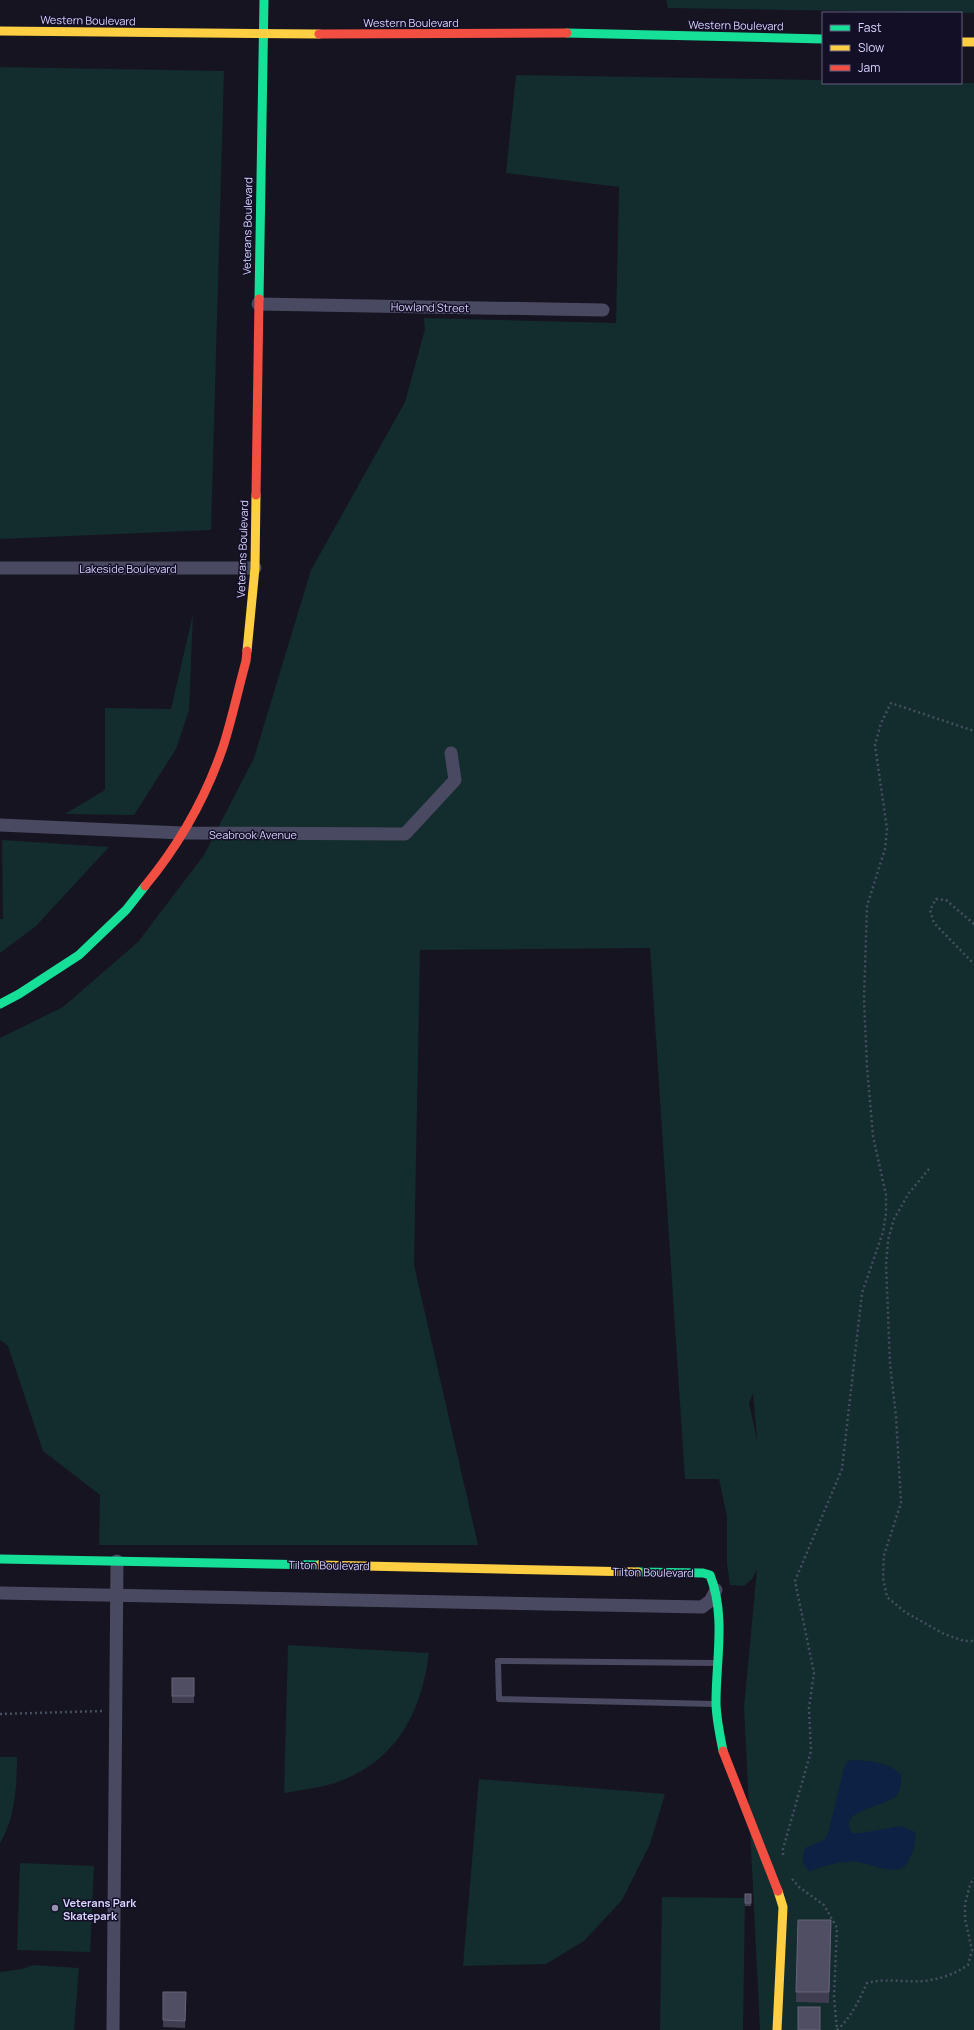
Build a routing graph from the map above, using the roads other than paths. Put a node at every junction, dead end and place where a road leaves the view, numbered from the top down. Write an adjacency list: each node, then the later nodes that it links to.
1 (264, 0): 3 (street, Veterans Boulevard)
2 (0, 31): 3 (street, Western Boulevard)
3 (263, 34): 4 (street, Western Boulevard); 7 (street, Veterans Boulevard)
4 (822, 39)
5 (962, 42): 6 (street)
6 (974, 42)
7 (258, 304): 8 (street, Howland Street); 10 (street, Veterans Boulevard)
8 (603, 310)
9 (0, 568): 10 (street, Lakeside Boulevard)
10 (255, 568): 13 (street, Veterans Boulevard)
11 (451, 753): 13 (street, Seabrook Avenue)
12 (0, 825): 13 (street, Seabrook Avenue)
13 (182, 833): 14 (street, Veterans Boulevard)
14 (0, 1004)
15 (0, 1559): 16 (street, Tilton Boulevard)
16 (117, 1561): 17 (street, Tilton Boulevard); 19 (street)
17 (716, 1590): 19 (street); 20 (street)
18 (0, 1593): 19 (street)
19 (118, 1595): 22 (street)
20 (718, 1663): 21 (street); 21 (lane)
21 (716, 1704): 23 (street)
22 (113, 2030)
23 (777, 2030)

